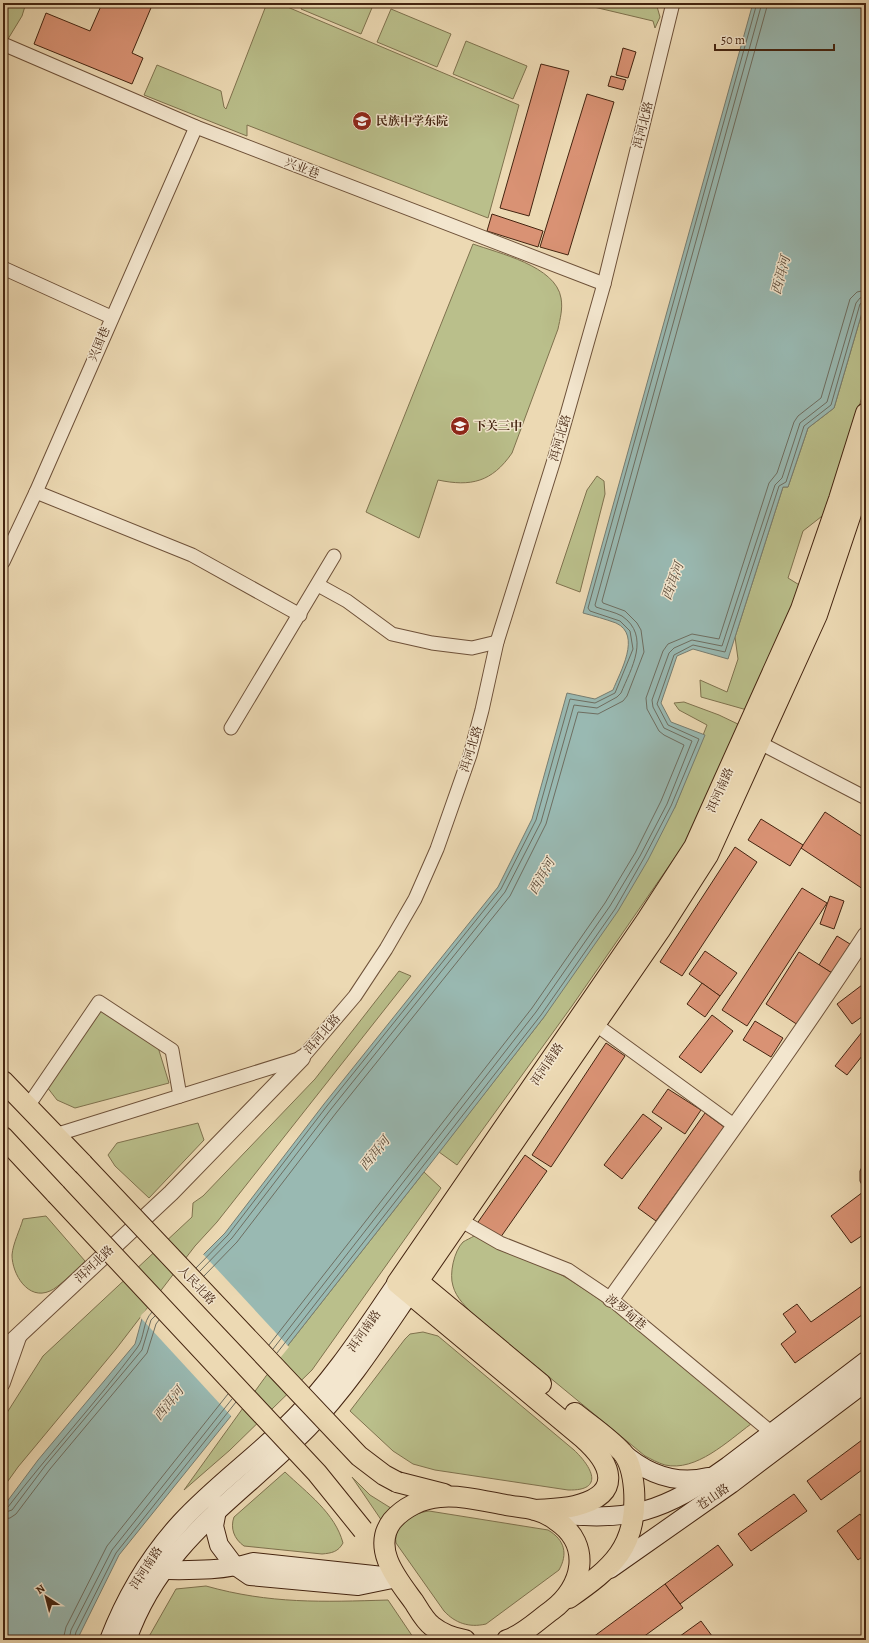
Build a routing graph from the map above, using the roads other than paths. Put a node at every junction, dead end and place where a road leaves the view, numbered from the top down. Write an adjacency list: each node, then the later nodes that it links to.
1 (673, 3): 5 (street, 洱河北路)
2 (3, 44): 3 (street, 兴业巷)
3 (196, 127): 5 (street, 兴业巷); 6 (street, 兴国巷)
4 (3, 268): 6 (street)
5 (604, 284): 15 (street, 洱河北路)
6 (111, 317): 9 (street, 兴国巷)
7 (866, 413): 29 (main road, 洱河南路)
8 (866, 469): 10 (main road, 洱河南路)
9 (36, 492): 12 (street, 兴国巷); 14 (street)
10 (862, 498): 17 (main road, 洱河南路)
11 (334, 556): 13 (street)
12 (3, 562)
13 (318, 585): 14 (street); 15 (street)
14 (300, 615): 16 (street)
15 (497, 642): 21 (street, 洱河北路)
16 (231, 728)
17 (760, 742): 18 (street); 20 (main road, 洱河南路)
18 (866, 798)
19 (866, 935): 25 (street)
20 (595, 1024): 25 (street); 28 (main road, 洱河南路)
21 (302, 1058): 23 (street); 31 (street, 洱河北路)
22 (3, 1081): 24 (main road, 人民北路)
23 (180, 1096): 24 (street); 26 (street)
24 (28, 1106): 26 (main road, 人民北路)
25 (735, 1126): 30 (street)
26 (56, 1135): 40 (main road, 人民北路, bridge)
27 (3, 1137): 48 (main road, bridge)
28 (460, 1220): 29 (main road, 洱河南路); 30 (street, 波罗甸巷)
29 (408, 1282): 37 (main road); 39 (main road, 洱河南路); 41 (main road, 洱河南路); 42 (main road)
30 (611, 1299): 36 (street, 波罗甸巷)
31 (21, 1332): 32 (street, 洱河北路); 35 (street)
32 (3, 1350)
33 (866, 1361): 36 (main road, 苍山路)
34 (866, 1382): 47 (main road, 苍山路)
35 (3, 1384)
36 (772, 1433): 38 (main road, 苍山路)
37 (622, 1452): 38 (main road); 43 (main road)
38 (728, 1466): 43 (main road)
39 (223, 1483): 41 (main road); 45 (main road, 洱河南路)
40 (454, 1496): 42 (main road); 48 (main road)
41 (216, 1510): 44 (main road); 46 (main road, 洱河南路)
42 (535, 1510): 43 (main road); 49 (main road)
43 (634, 1514): 47 (main road)
44 (237, 1567): 46 (main road); 48 (main road)
45 (143, 1570): 46 (main road); 52 (main road, 洱河南路)
46 (163, 1570): 53 (main road, 洱河南路)
47 (601, 1576): 49 (main road, 苍山路)
48 (397, 1578): 50 (main road)
49 (556, 1607): 51 (main road)
50 (436, 1633): 54 (main road)
51 (512, 1638)
52 (109, 1640)
53 (127, 1640)
54 (465, 1640)

